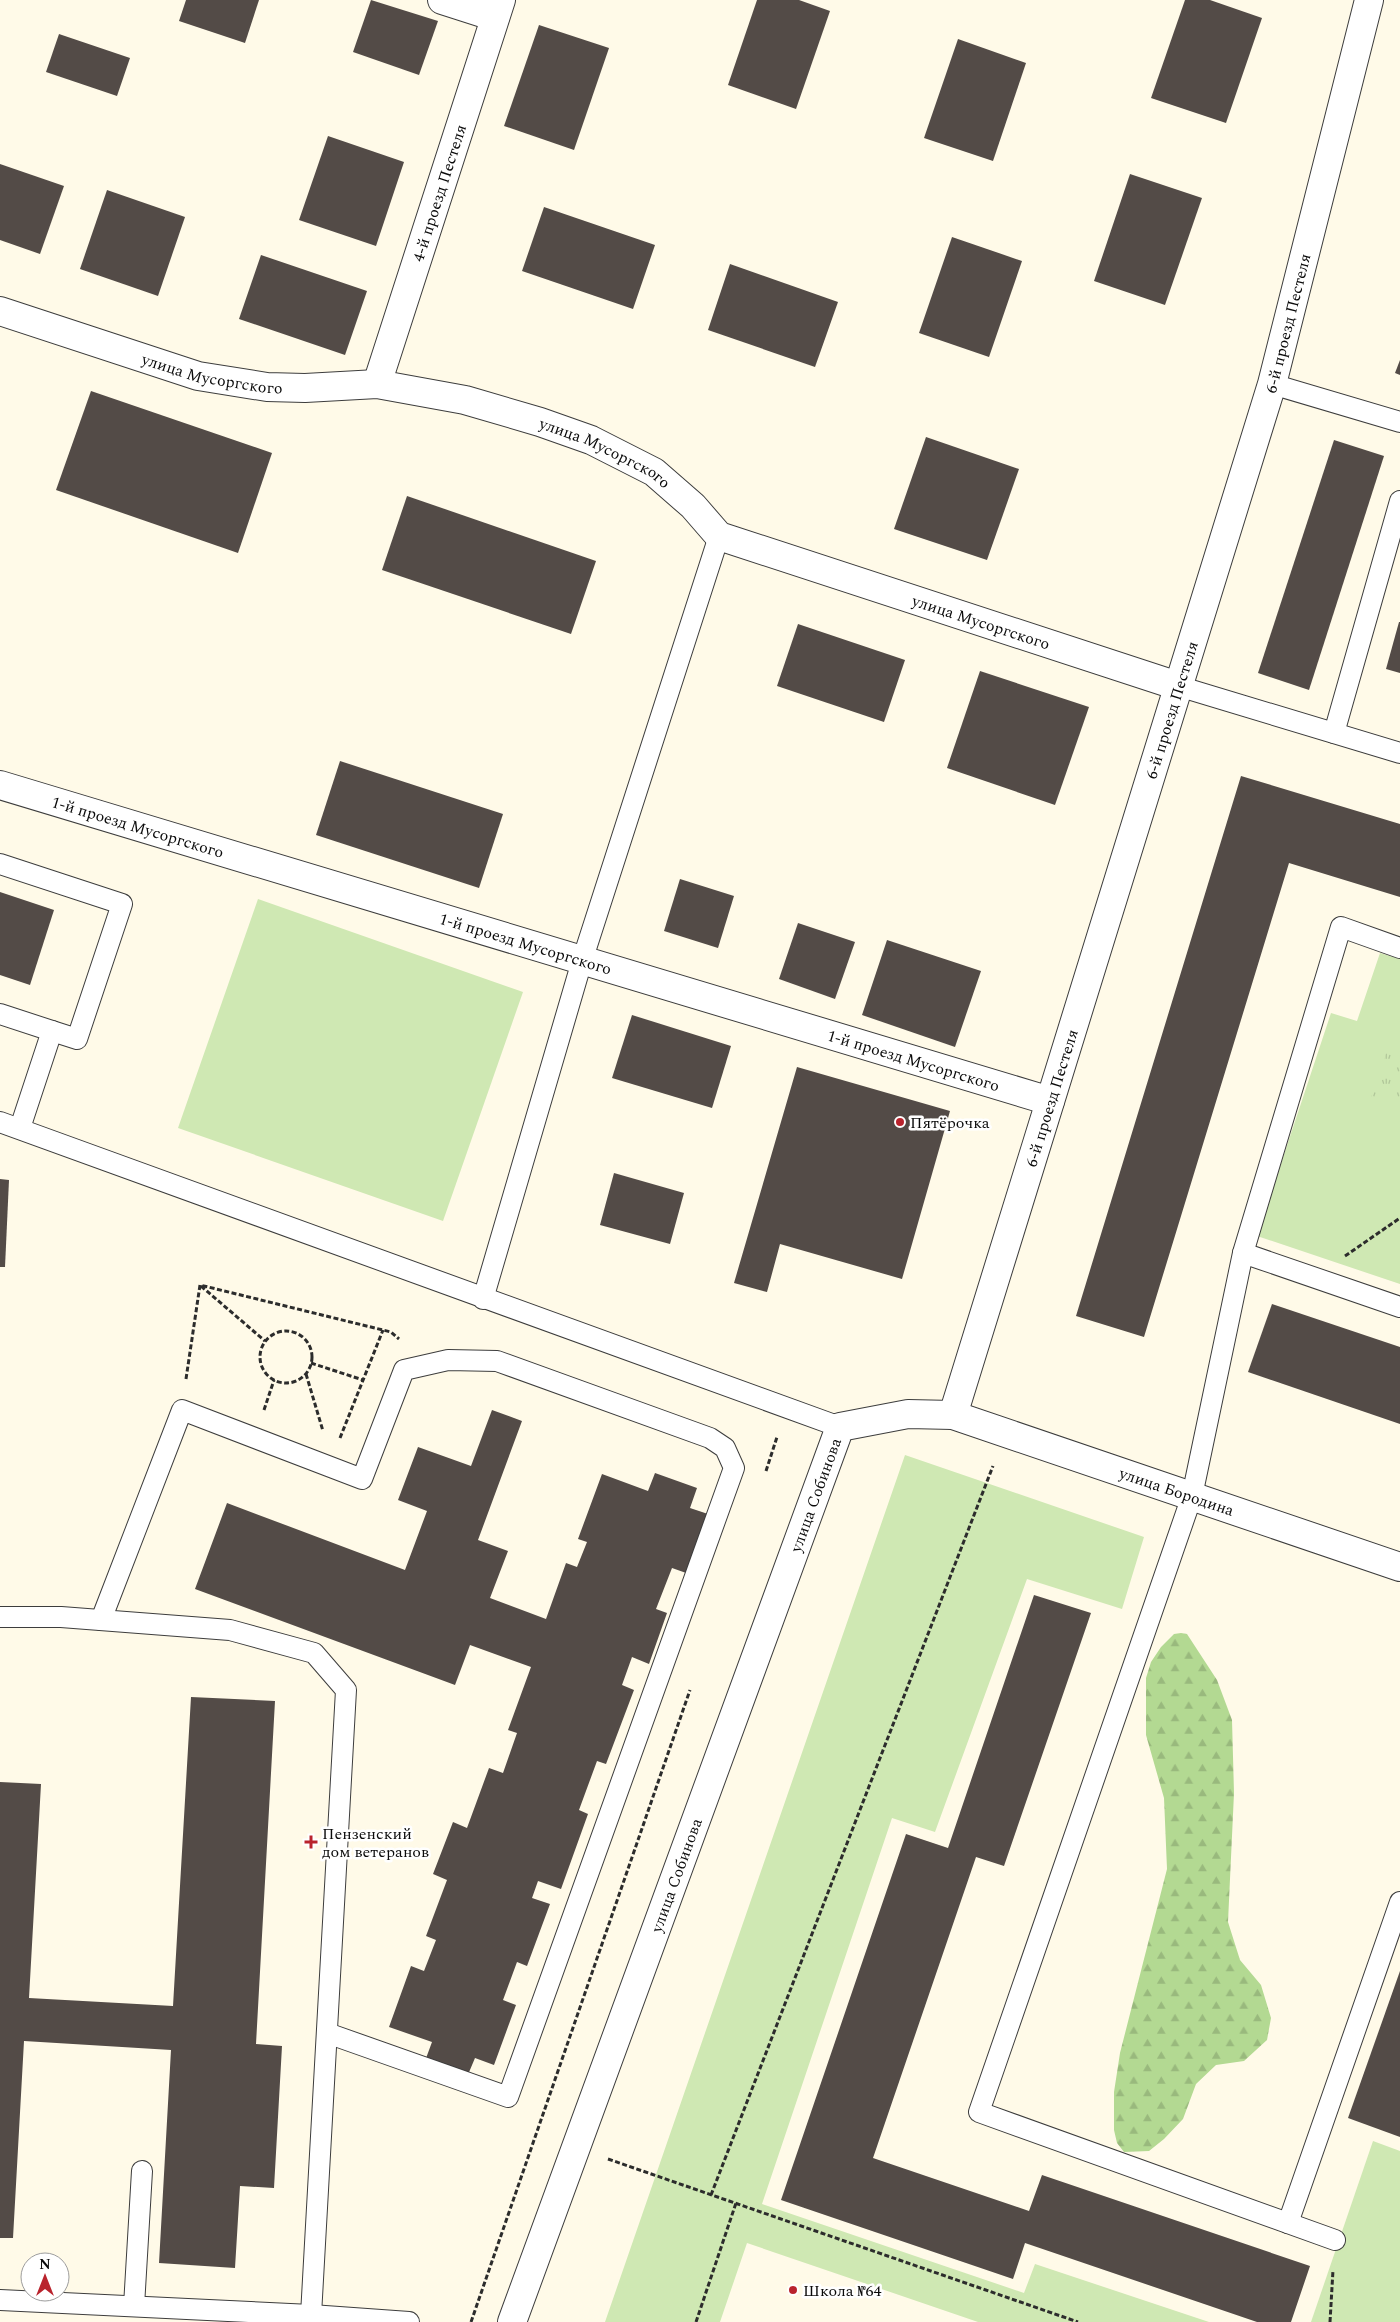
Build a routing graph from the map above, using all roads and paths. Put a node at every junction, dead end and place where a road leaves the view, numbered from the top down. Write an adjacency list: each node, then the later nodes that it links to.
1 (442, 0): 3 (street)
2 (1369, 0): 6 (street, 6-й проезд Пестеля)
3 (498, 8): 5 (street, 4-й проезд Пестеля)
4 (0, 311): 5 (street, улица Мусоргского)
5 (377, 384): 9 (street, улица Мусоргского)
6 (1272, 384): 7 (lane); 10 (street, 6-й проезд Пестеля)
7 (1400, 422)
8 (1400, 501): 11 (lane)
9 (719, 536): 10 (street, улица Мусоргского); 16 (lane)
10 (1178, 686): 11 (lane); 19 (street, 6-й проезд Пестеля)
11 (1334, 732): 12 (lane)
12 (1400, 753)
13 (0, 785): 16 (street, 1-й проезд Мусоргского)
14 (0, 864): 18 (lane)
15 (1400, 948): 23 (lane)
16 (582, 961): 19 (street, 1-й проезд Мусоргского); 26 (lane)
17 (0, 1014): 18 (lane)
18 (52, 1031): 21 (lane)
19 (1050, 1101): 37 (street, 6-й проезд Пестеля)
20 (0, 1122): 21 (lane)
21 (20, 1128): 26 (lane)
22 (1400, 1218): 24 (path)
23 (1243, 1253): 24 (lane); 43 (lane)
24 (1314, 1278): 27 (lane)
25 (200, 1285): 28 (path); 29 (path); 36 (path)
26 (483, 1299): 35 (lane)
27 (1400, 1307)
28 (383, 1330): 31 (path); 33 (path)
29 (265, 1341): 30 (path); 32 (path)
30 (311, 1363): 32 (path); 33 (path)
31 (426, 1365): 34 (lane); 49 (lane)
32 (306, 1374): 40 (path)
33 (363, 1380): 34 (path); 40 (path)
34 (396, 1391): 41 (lane)
35 (787, 1408): 38 (lane); 42 (path)
36 (182, 1410): 41 (lane); 46 (lane)
37 (953, 1416): 38 (street, улица Бородина); 39 (street, улица Бородина)
38 (840, 1427): 50 (street, улица Собинова)
39 (1005, 1434): 43 (street, улица Бородина); 52 (path)
40 (328, 1447): 41 (path)
41 (335, 1469)
42 (764, 1474)
43 (1192, 1496): 44 (street, улица Бородина); 54 (lane)
44 (1400, 1567)
45 (0, 1617): 46 (lane)
46 (100, 1620): 49 (lane)
47 (693, 1682): 60 (path)
48 (1400, 1902): 54 (lane)
49 (327, 2033): 58 (lane)
50 (575, 2147): 52 (path); 61 (street, улица Собинова)
51 (142, 2171): 57 (lane)
52 (711, 2195): 53 (path)
53 (736, 2203): 62 (path); 63 (path)
54 (1288, 2223): 55 (lane)
55 (1336, 2240): 64 (path)
56 (0, 2300): 57 (lane)
57 (134, 2306): 58 (lane)
58 (312, 2315): 59 (lane)
59 (409, 2322)
60 (471, 2322)
61 (512, 2322)
62 (696, 2322)
63 (1078, 2322)
64 (1330, 2322)

